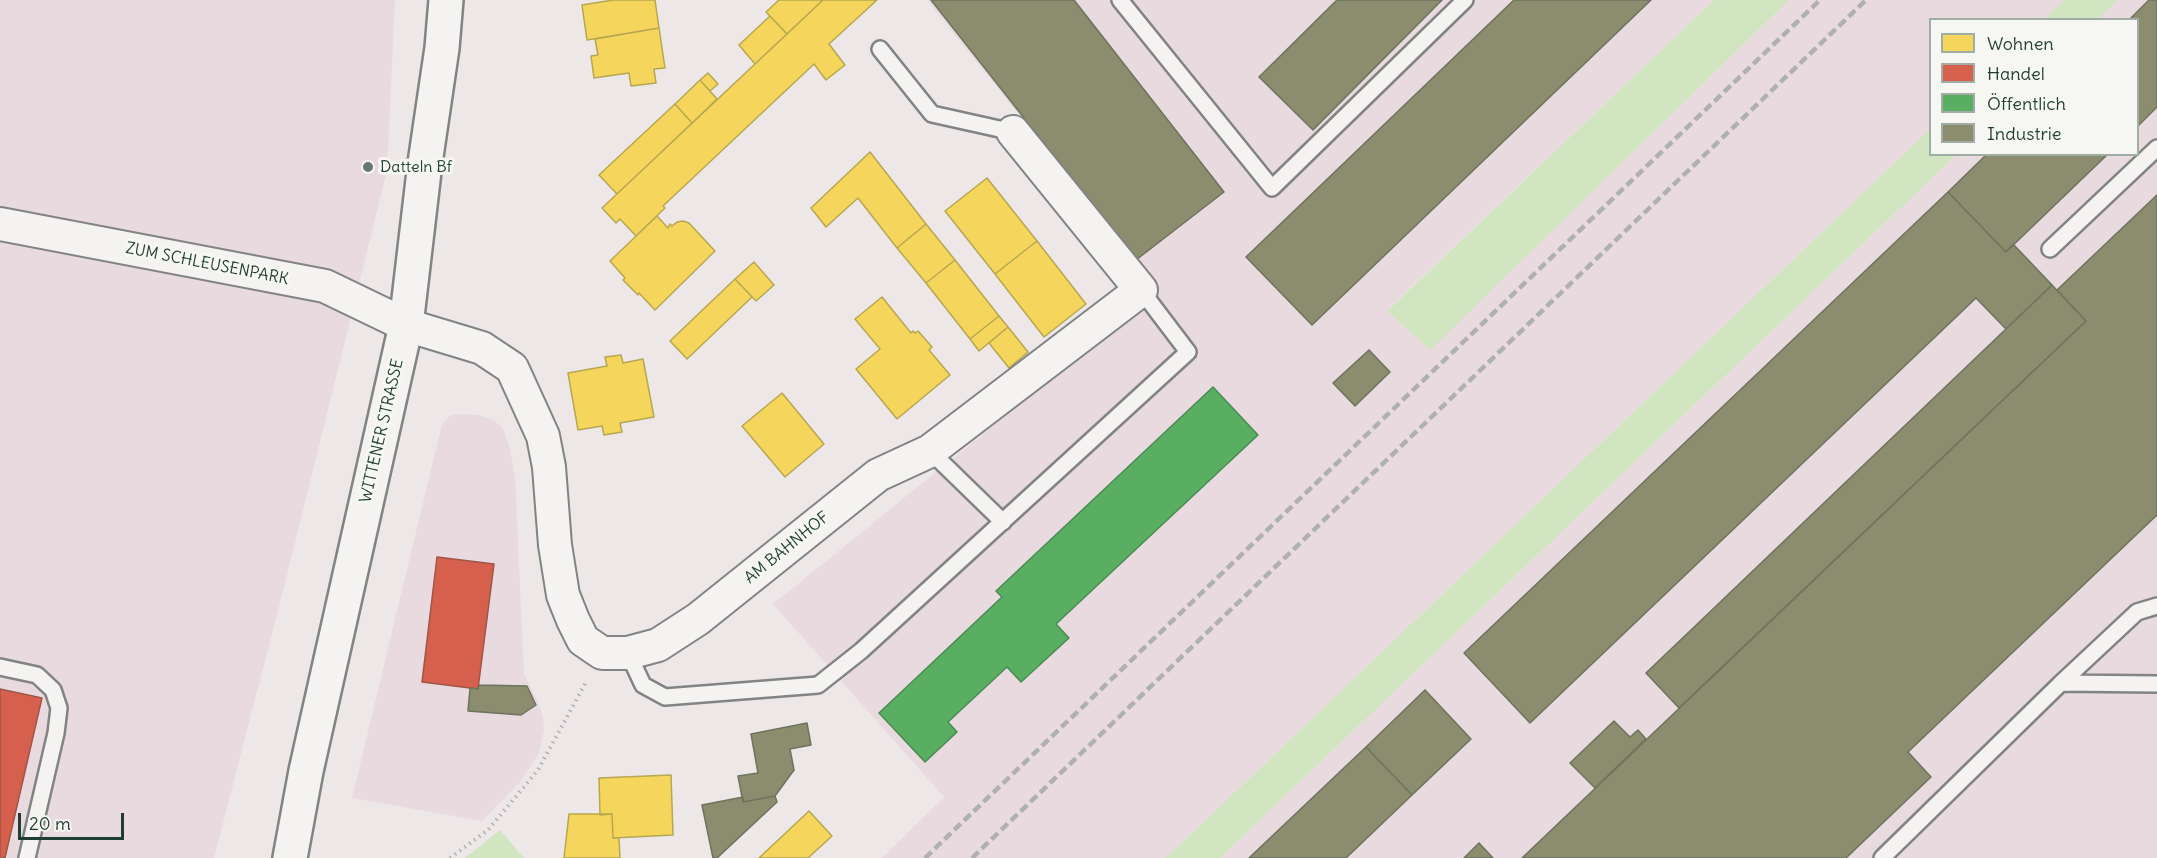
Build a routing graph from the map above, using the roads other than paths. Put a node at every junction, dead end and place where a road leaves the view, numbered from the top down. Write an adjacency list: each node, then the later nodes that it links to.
1 (446, 0): 10 (main road, WITTENER STRASSE)
2 (1120, 0): 3 (lane)
3 (1465, 0)
4 (880, 50): 5 (lane)
5 (1013, 132): 9 (street)
6 (2157, 148): 8 (lane)
7 (0, 224): 10 (street, ZUM SCHLEUSENPARK)
8 (2050, 249)
9 (1141, 290): 11 (street, AM BAHNHOF); 12 (lane)
10 (406, 326): 14 (street); 19 (main road, WITTENER STRASSE)
11 (930, 451): 12 (lane); 14 (street, AM BAHNHOF)
12 (1003, 522): 14 (lane)
13 (2157, 606): 16 (lane)
14 (615, 653)
15 (0, 667): 18 (lane)
16 (2061, 683): 17 (lane); 20 (lane)
17 (2157, 684)
18 (27, 858)
19 (290, 858)
20 (1882, 858)

